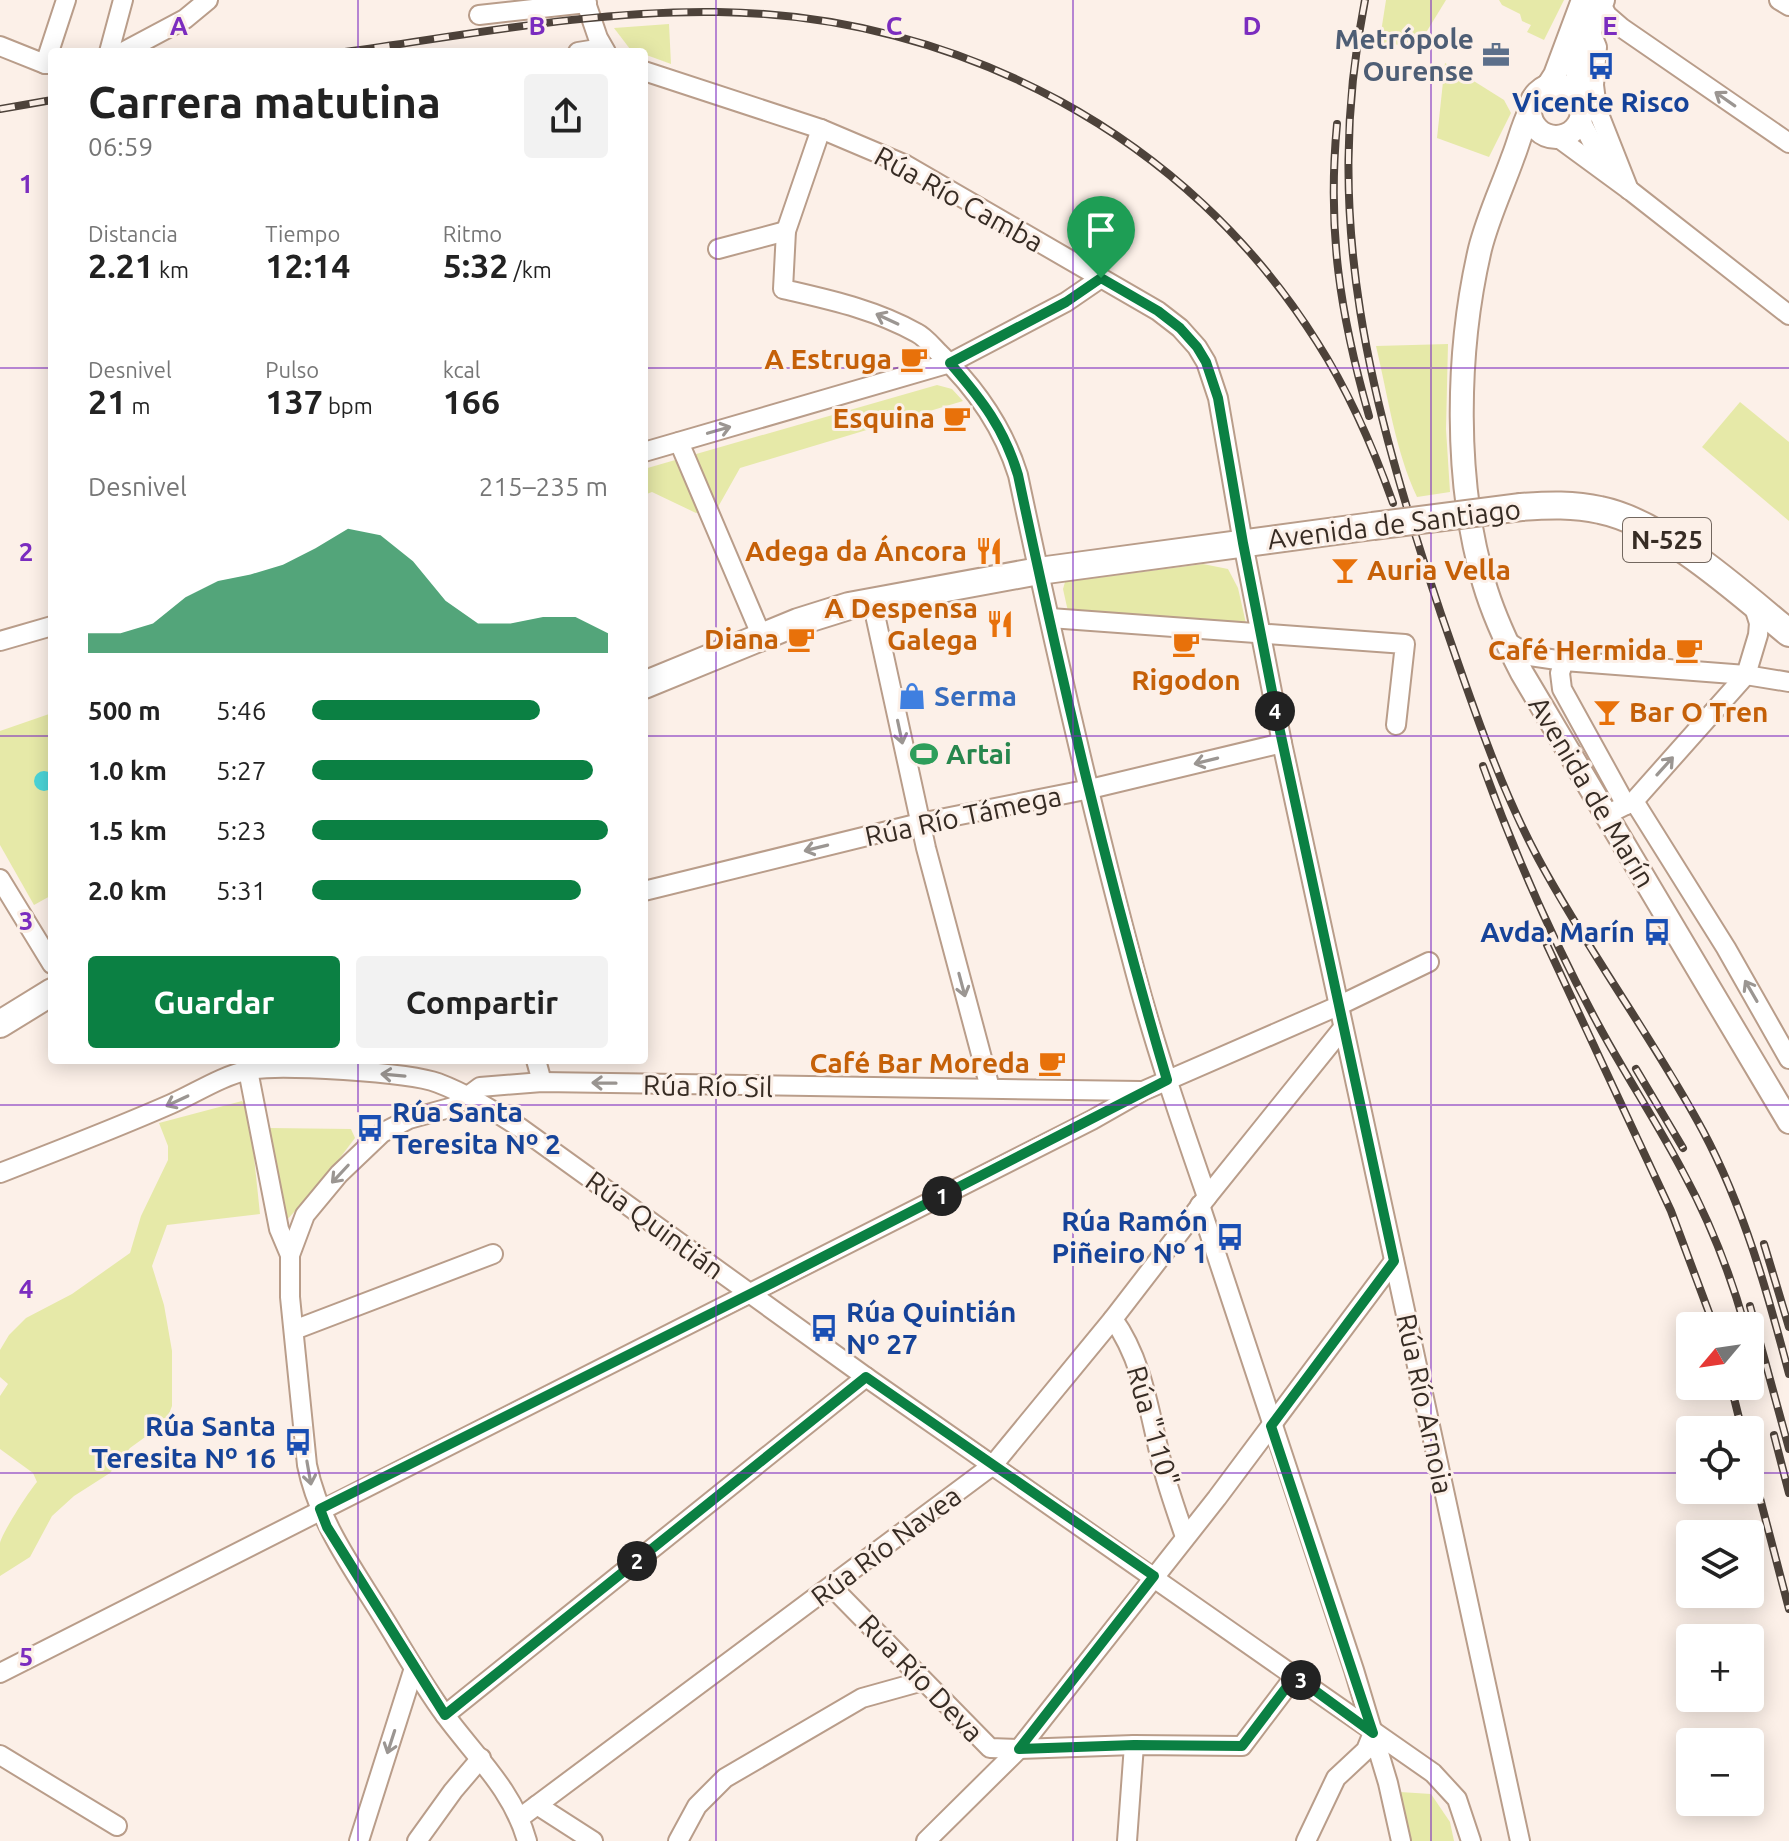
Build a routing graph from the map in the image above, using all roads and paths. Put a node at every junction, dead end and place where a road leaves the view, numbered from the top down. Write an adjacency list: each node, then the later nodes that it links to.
1 (66, 0): 10 (street)
2 (123, 0): 11 (street)
3 (208, 0): 12 (street)
4 (1779, 0): 6 (street)
5 (1596, 1): 16 (main road); 17 (main road); 21 (street, one-way to 5)
6 (1789, 6)
7 (588, 7): 8 (street); 13 (street)
8 (479, 15)
9 (0, 46): 14 (street)
10 (52, 48)
11 (110, 48)
12 (131, 48)
13 (594, 48)
14 (48, 64)
15 (648, 72): 19 (street, Rúa Río Camba)
16 (1548, 86): 17 (main road); 18 (main road)
17 (1584, 108): 20 (main road); 23 (street); 23 (street)
18 (1530, 111): 20 (main road); 22 (main road, Avenida de Marín)
19 (821, 129): 24 (street); 26 (street, Rúa Río Camba)
20 (1550, 136): 22 (main road); 23 (street)
21 (1789, 143)
22 (1514, 155): 40 (main road, Avenida de Marín)
23 (1629, 190): 27 (street)
24 (786, 231): 25 (street); 28 (street, one-way to 24)
25 (718, 249)
26 (1101, 278): 28 (street); 31 (street, Rúa Río Camba)
27 (1789, 315)
28 (950, 363): 29 (street, one-way to 28); 32 (street)
29 (679, 442): 30 (street); 39 (street)
30 (648, 451)
31 (1243, 543): 32 (highway, Avenida de Santiago / N-525); 34 (highway, Avenida de Santiago / N-525, bridge); 37 (street, Rúa Río Arnoia)
32 (1039, 571): 33 (highway, Avenida de Santiago / N-525); 35 (street)
33 (872, 601): 39 (highway, Avenida de Santiago / N-525); 50 (street, one-way to 50)
34 (1753, 604): 38 (highway, Avenida de Santiago / N-525); 43 (street)
35 (1050, 618): 37 (street); 48 (street)
36 (48, 627): 41 (street)
37 (1260, 632): 46 (street); 47 (street, Rúa Río Arnoia)
38 (1789, 633)
39 (762, 637): 45 (highway, Avenida de Santiago / N-525)
40 (1505, 640): 42 (street); 49 (main road, Avenida de Marín)
41 (0, 641)
42 (1564, 661): 43 (street); 49 (street, Avenida de Marín)
43 (1746, 675): 44 (street); 49 (street, one-way to 43)
44 (1789, 682)
45 (648, 683)
46 (1396, 725)
47 (1282, 743): 48 (street, Rúa Río Támega, one-way to 48); 56 (street, Rúa Río Arnoia)
48 (1090, 789): 50 (street, Rúa Río Támega); 62 (street)
49 (1622, 807): 59 (street, Avenida de Marín, one-way to 49); 70 (main road, Avenida de Marín)
50 (920, 823): 52 (street, Rúa Río Támega, one-way to 52); 64 (street, one-way to 64)
51 (0, 879): 53 (street)
52 (648, 890)
53 (48, 957)
54 (1429, 962): 56 (street)
55 (48, 994): 57 (highway)
56 (1338, 1006): 58 (street, Rúa Río Arnoia); 62 (street)
57 (0, 1024)
58 (1343, 1028): 73 (street, Rúa Río Navea); 76 (street, Rúa Río Arnoia)
59 (1789, 1059)
60 (537, 1064): 63 (street)
61 (247, 1065): 67 (street, one-way to 61); 72 (street, one-way to 72); 75 (street)
62 (1167, 1080): 66 (street); 73 (street)
63 (542, 1082): 64 (street, Rúa Río Sil, one-way to 63); 67 (street, Rúa Río Sil)
64 (990, 1088): 65 (street, Rúa Río Sil)
65 (1095, 1090): 66 (street, Rúa Río Sil); 69 (street)
66 (1143, 1091): 69 (street)
67 (468, 1095): 68 (street, Rúa Río Sil); 71 (street, Rúa Quintián)
68 (453, 1107): 71 (street, Rúa Quintián); 75 (street, one-way to 75)
69 (1101, 1114): 77 (street)
70 (1789, 1122)
71 (519, 1127): 77 (street, Rúa Quintián)
72 (0, 1173)
73 (1204, 1201): 78 (street, Rúa Río Navea); 81 (street)
74 (493, 1254): 79 (street)
75 (290, 1255): 79 (street)
76 (1394, 1261): 81 (street); 110 (street, Rúa Río Arnoia)
77 (751, 1294): 80 (street, Rúa Quintián); 83 (street)
78 (1113, 1319): 82 (street, Rúa Río Navea); 84 (street, Rúa "110")
79 (294, 1330): 83 (street, one-way to 83)
80 (866, 1377): 82 (street, Rúa Quintián); 91 (street)
81 (1271, 1426): 84 (street); 92 (street)
82 (993, 1465): 85 (street, Rúa Quintián); 86 (street, Rúa Río Navea)
83 (320, 1509): 87 (street); 88 (street)
84 (1185, 1537): 85 (street)
85 (1154, 1576): 89 (street, Rúa Quintián); 94 (street)
86 (832, 1587): 90 (street, Rúa Río Deva); 97 (street, Rúa Río Navea)
87 (414, 1668): 91 (street); 100 (street, one-way to 100)
88 (0, 1673)
89 (1295, 1676): 92 (street, Rúa Quintián); 93 (street, Rúa Río Deva)
90 (923, 1681): 94 (street, Rúa Río Deva); 104 (street)
91 (445, 1715): 96 (street)
92 (1373, 1733): 107 (street); 108 (street); 109 (street, Rúa Quintián)
93 (1134, 1745): 94 (street, Rúa Río Deva); 106 (street)
94 (1019, 1749): 105 (street)
95 (0, 1755): 99 (street)
96 (481, 1758): 98 (street); 101 (street)
97 (537, 1805): 98 (street, Rúa Río Navea); 103 (street)
98 (521, 1817): 102 (street)
99 (117, 1826)
100 (359, 1841)
101 (417, 1841)
102 (527, 1841)
103 (593, 1841)
104 (678, 1841)
105 (926, 1841)
106 (1127, 1841)
107 (1306, 1841)
108 (1401, 1841)
109 (1471, 1841)
110 (1520, 1841)

